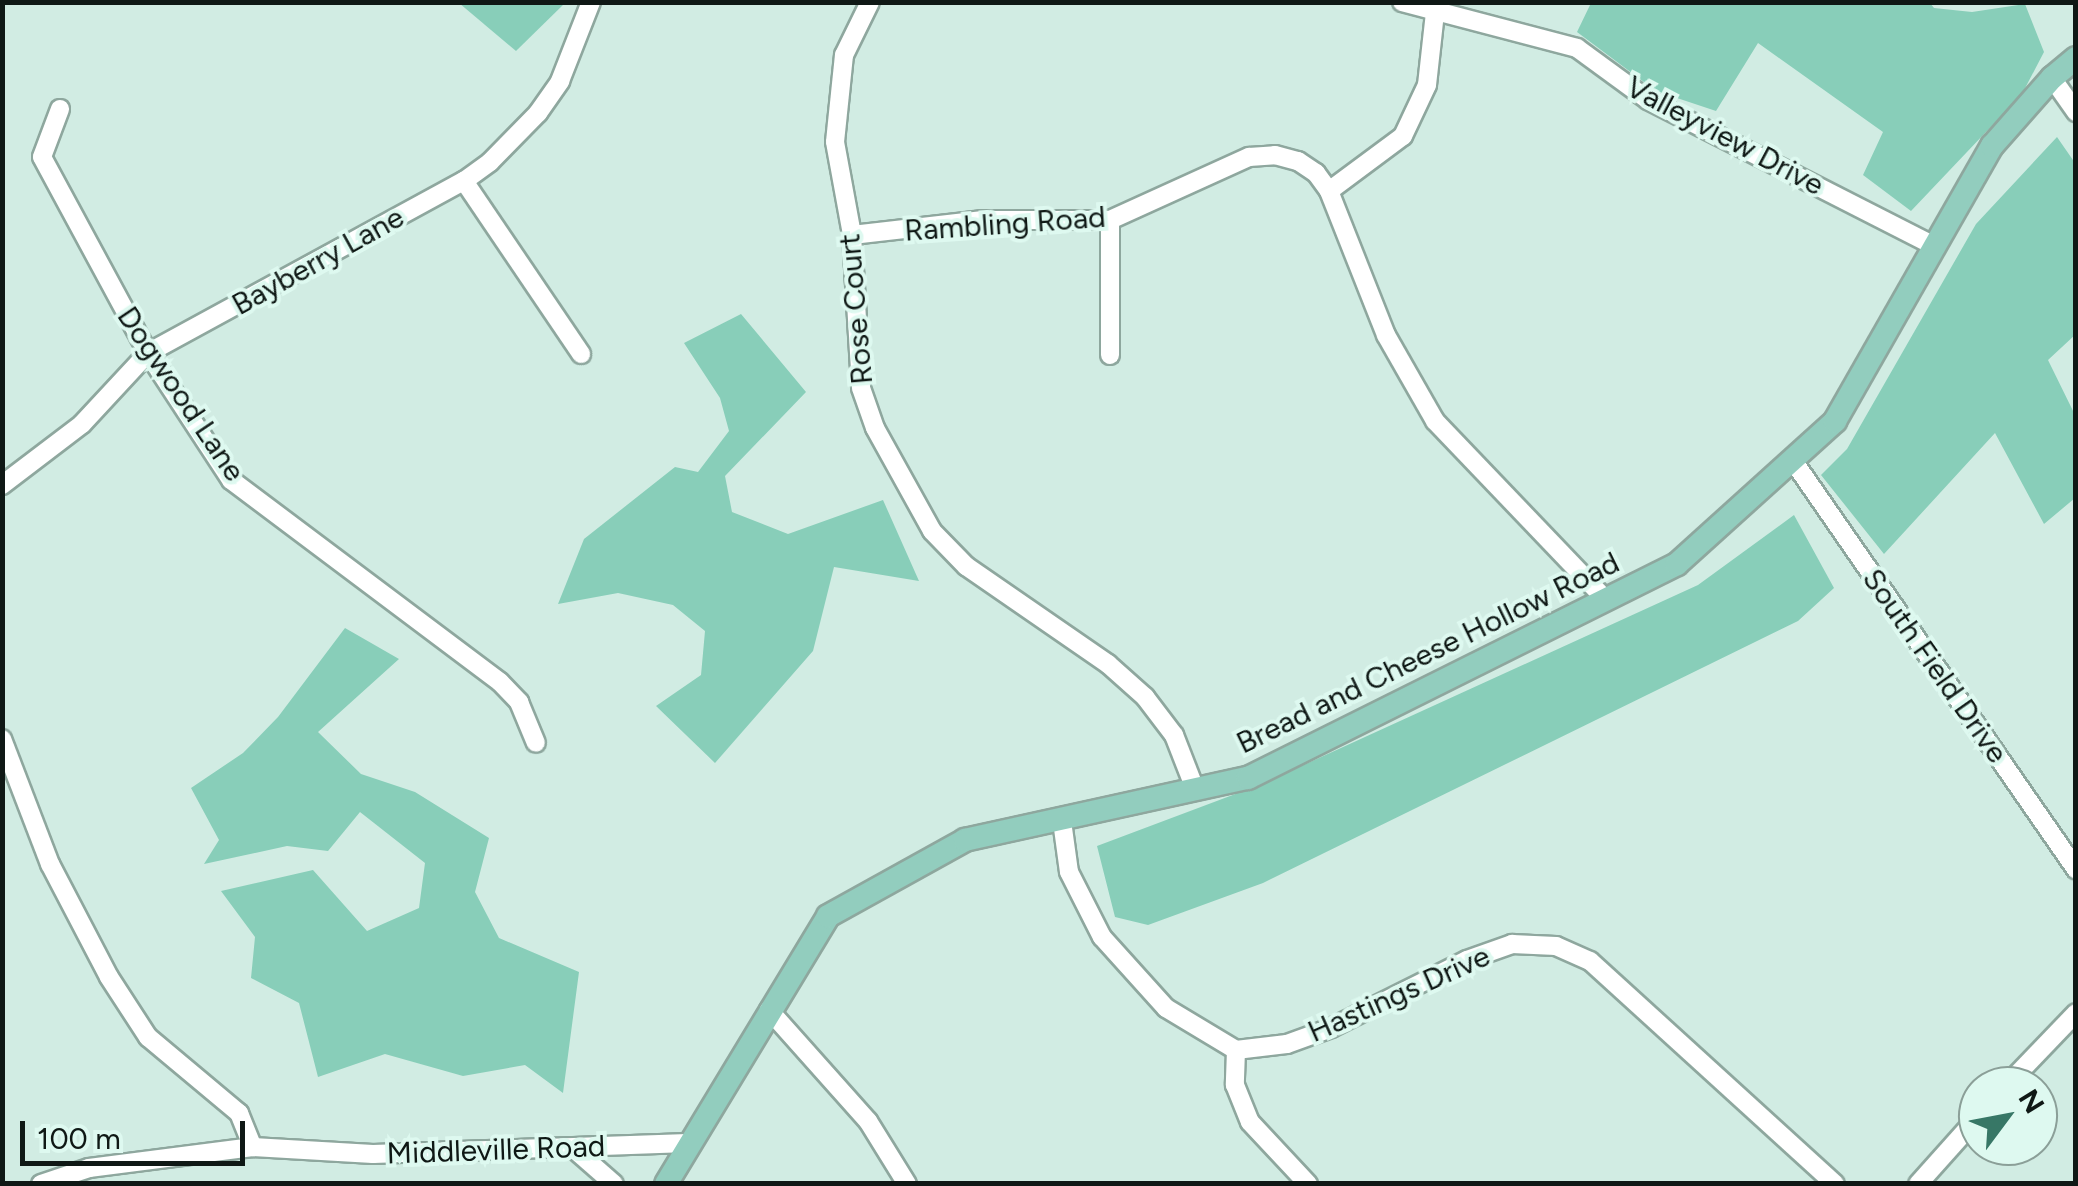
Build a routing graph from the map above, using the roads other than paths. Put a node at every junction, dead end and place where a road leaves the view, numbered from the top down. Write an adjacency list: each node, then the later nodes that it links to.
1 (591, 2): 9 (street, Bayberry Lane)
2 (870, 2): 12 (street, Rose Court)
3 (1402, 2): 4 (street, Valleyview Drive)
4 (1435, 12): 10 (street); 13 (street, Valleyview Drive)
5 (2076, 58): 6 (main road, Bread and Cheese Hollow Road)
6 (2052, 78): 8 (street); 13 (main road, Bread and Cheese Hollow Road)
7 (60, 109): 14 (street, Dogwood Lane)
8 (2076, 112)
9 (464, 181): 14 (street, Bayberry Lane); 15 (street)
10 (1328, 191): 11 (street, Rambling Road); 19 (street)
11 (1110, 220): 12 (street, Rambling Road); 16 (street)
12 (852, 236): 22 (street, Rose Court)
13 (1932, 245): 17 (main road, Bread and Cheese Hollow Road)
14 (148, 354): 18 (street, Bayberry Lane); 21 (street, Dogwood Lane)
15 (582, 354)
16 (1110, 355)
17 (1794, 462): 19 (main road, Bread and Cheese Hollow Road); 24 (street, South Field Drive)
18 (2, 485)
19 (1606, 600): 22 (main road, Bread and Cheese Hollow Road)
20 (2, 739): 31 (street)
21 (536, 743)
22 (1195, 789): 23 (main road, Bread and Cheese Hollow Road)
23 (1062, 821): 25 (main road, Bread and Cheese Hollow Road); 27 (street)
24 (2076, 870)
25 (769, 1010): 30 (main road, Bread and Cheese Hollow Road); 36 (street)
26 (2076, 1013): 28 (street)
27 (1236, 1050): 37 (street); 38 (street, Hastings Drive)
28 (2025, 1066)
29 (1958, 1139): 39 (street)
30 (688, 1144): 32 (street, Middleville Road); 35 (main road, Bread and Cheese Hollow Road)
31 (253, 1148): 32 (street, Middleville Road); 33 (street, Middleville Road)
32 (574, 1149): 34 (street)
33 (42, 1184)
34 (614, 1184)
35 (666, 1184)
36 (907, 1184)
37 (1308, 1184)
38 (1835, 1184)
39 (1918, 1184)

